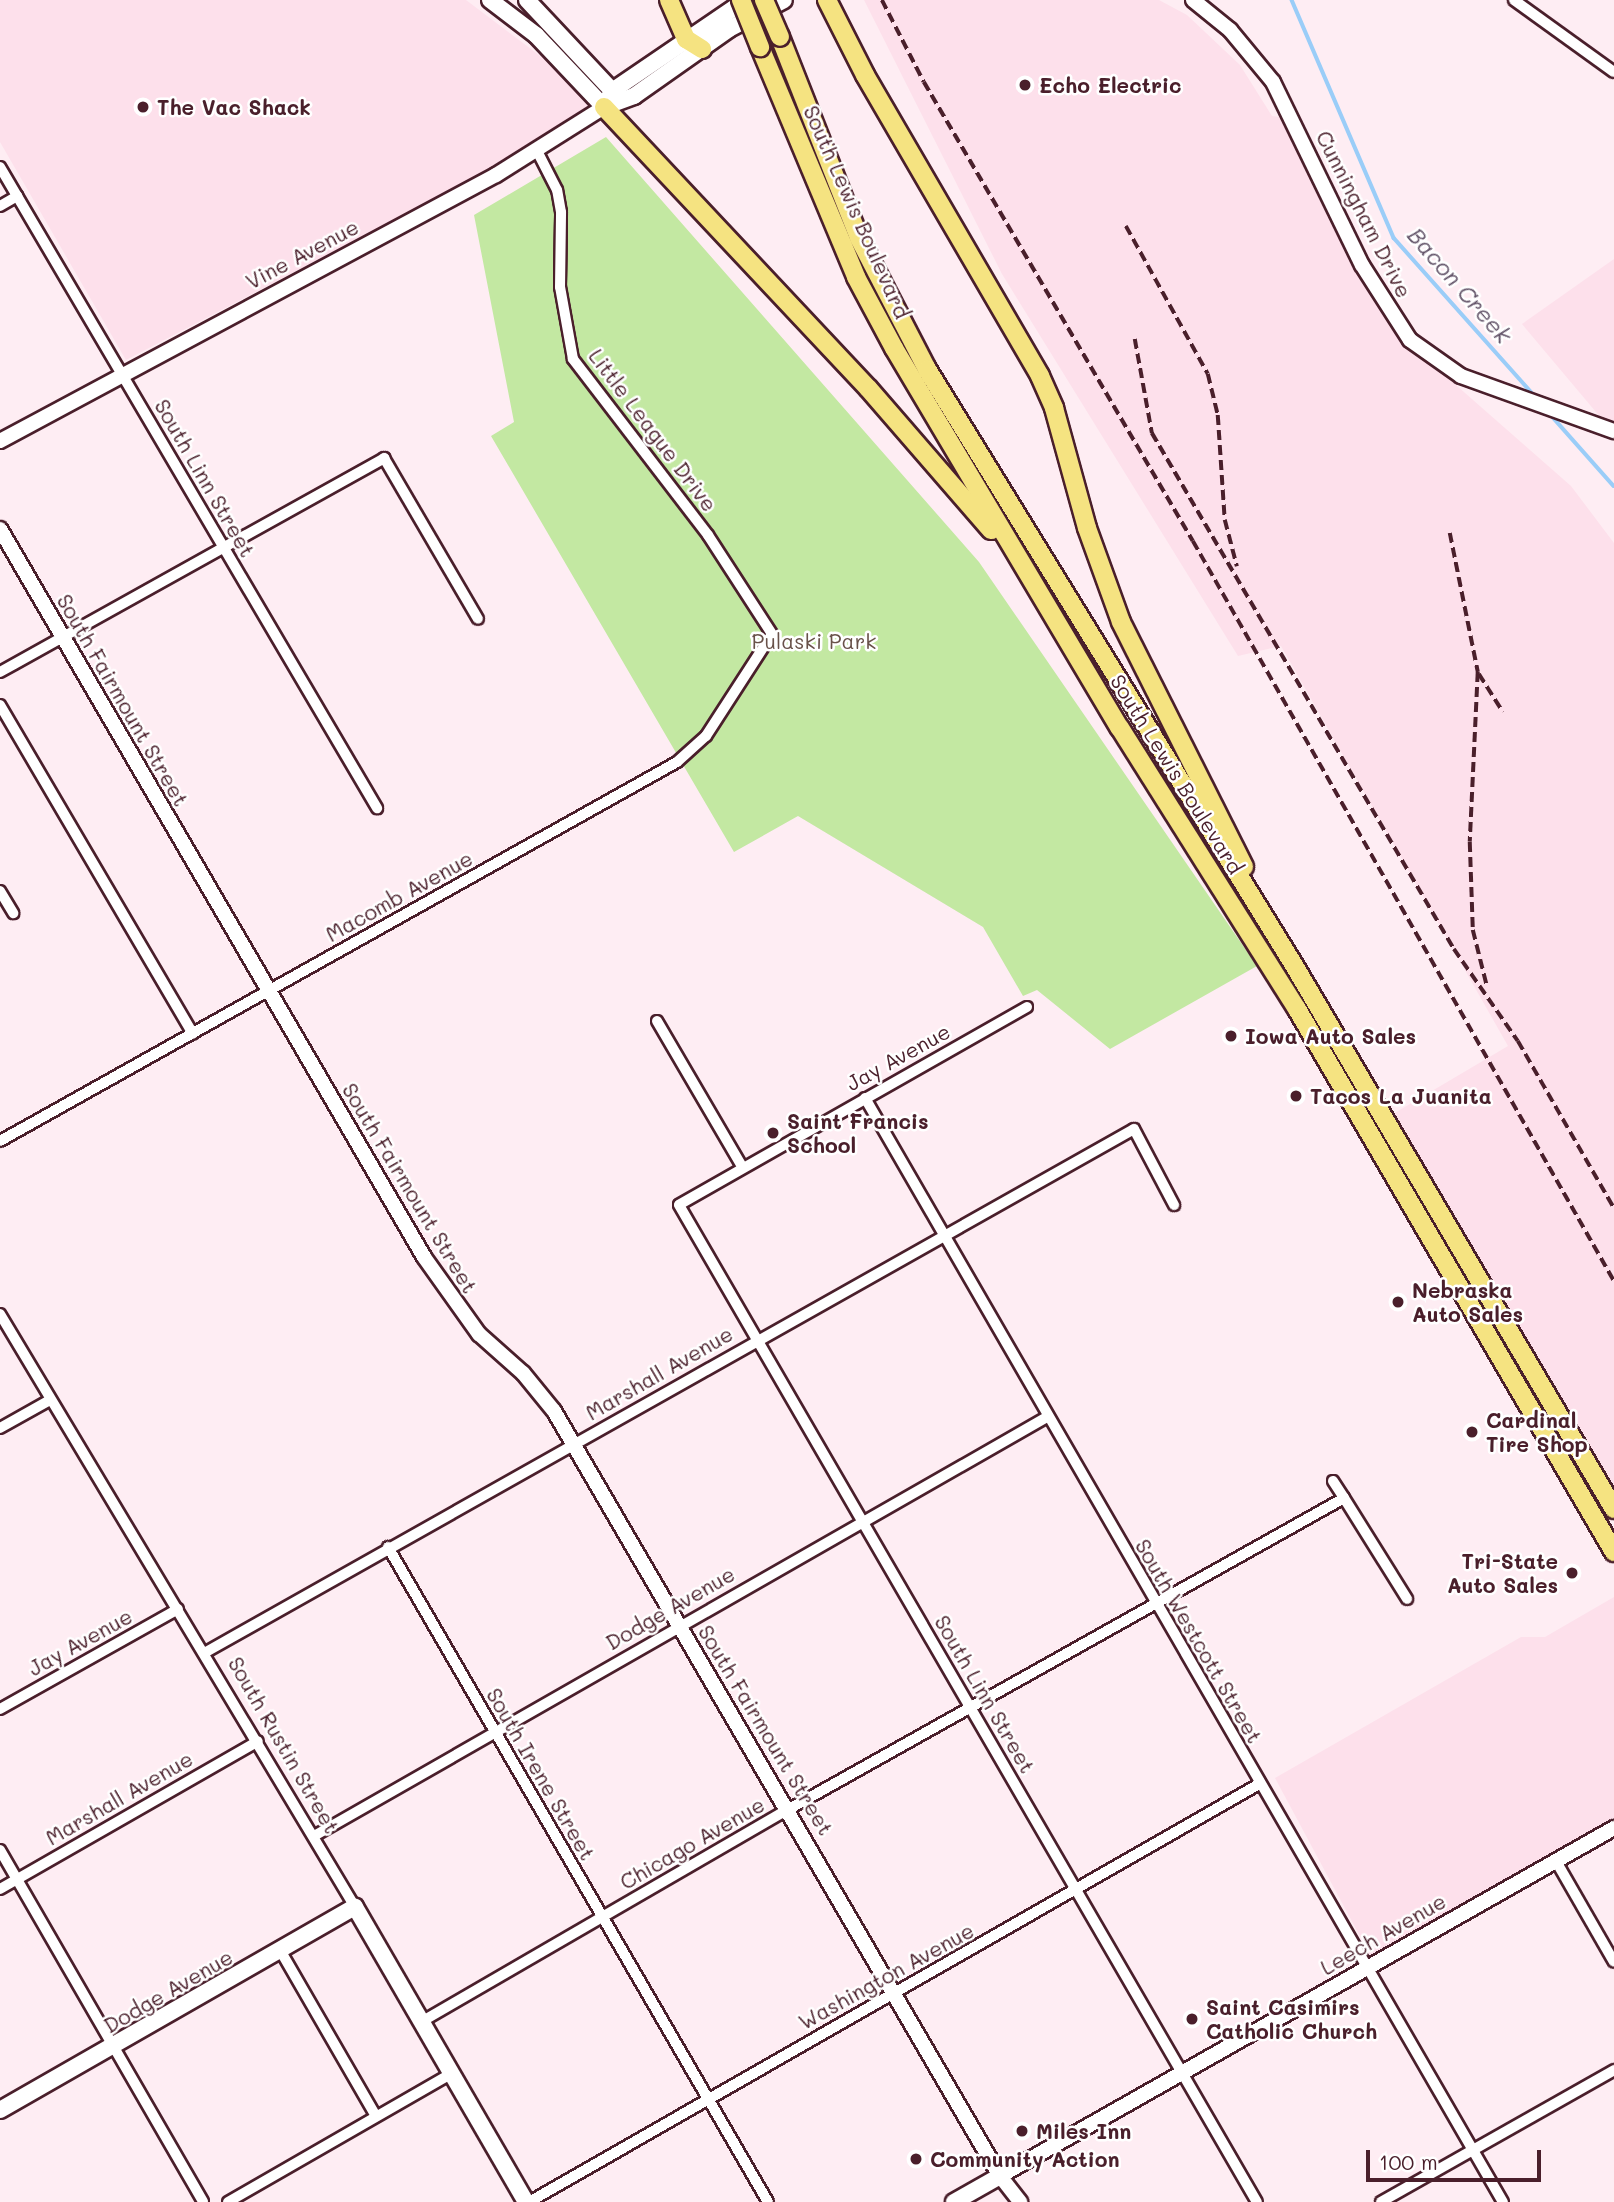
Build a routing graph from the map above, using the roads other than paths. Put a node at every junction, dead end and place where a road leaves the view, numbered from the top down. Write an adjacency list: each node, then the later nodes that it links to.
1 (490, 0): 13 (main road)
2 (527, 0): 13 (main road)
3 (669, 0): 10 (main road)
4 (743, 0): 10 (main road); 23 (main road, South Lewis Boulevard, bridge)
5 (764, 0): 32 (main road, South Lewis Boulevard, bridge)
6 (784, 0): 11 (main road)
7 (827, 0): 32 (main road)
8 (1193, 0): 19 (street, Cunningham Drive)
9 (1514, 0): 12 (street)
10 (686, 39): 11 (main road); 13 (main road)
11 (702, 49): 13 (main road)
12 (1614, 72)
13 (613, 100): 14 (street, Vine Avenue); 23 (main road)
14 (537, 151): 18 (street, Vine Avenue); 25 (street, Little League Drive)
15 (0, 167): 16 (street, South Linn Street)
16 (17, 196): 17 (street); 18 (street, South Linn Street)
17 (0, 206)
18 (122, 375): 20 (street, Vine Avenue); 22 (street, South Linn Street)
19 (1614, 431)
20 (0, 441)
21 (0, 529): 26 (street, South Fairmount Street)
22 (224, 548): 24 (street); 26 (street); 29 (street, South Linn Street)
23 (1035, 587): 54 (main road, South Lewis Boulevard)
24 (478, 620)
25 (772, 634): 33 (street, Macomb Avenue)
26 (62, 636): 27 (street); 33 (street, South Fairmount Street)
27 (0, 672)
28 (0, 705): 36 (street)
29 (377, 808)
30 (0, 891): 31 (street)
31 (13, 913)
32 (1295, 967): 51 (main road, South Lewis Boulevard)
33 (269, 990): 36 (street, Macomb Avenue); 48 (street, South Fairmount Street)
34 (1027, 1007): 37 (street, Jay Avenue)
35 (657, 1021): 39 (street)
36 (192, 1034): 38 (street, Macomb Avenue)
37 (865, 1098): 39 (street, Jay Avenue); 42 (street, South Westcott Street)
38 (0, 1141)
39 (743, 1168): 40 (street, Jay Avenue)
40 (679, 1205): 44 (street, South Linn Street)
41 (1174, 1205): 42 (street, Marshall Avenue)
42 (943, 1235): 44 (street, Marshall Avenue); 46 (street, South Westcott Street)
43 (0, 1314): 45 (street, South Rustin Street)
44 (757, 1339): 48 (street, Marshall Avenue); 52 (street, South Linn Street)
45 (50, 1400): 47 (street); 57 (street, South Rustin Street)
46 (1047, 1417): 52 (street, Dodge Avenue); 56 (street, South Westcott Street)
47 (0, 1428)
48 (574, 1445): 53 (street, Marshall Avenue); 58 (street, South Fairmount Street)
49 (1333, 1481): 50 (street)
50 (1344, 1498): 55 (street); 56 (street, Chicago Avenue)
51 (1614, 1509)
52 (863, 1523): 58 (street, Dodge Avenue); 60 (street, South Linn Street)
53 (388, 1547): 59 (street, Marshall Avenue); 62 (street, South Irene Street)
54 (1614, 1552)
55 (1407, 1599)
56 (1154, 1602): 60 (street, Chicago Avenue); 64 (street, South Westcott Street)
57 (178, 1609): 59 (street, South Rustin Street); 61 (street, Jay Avenue)
58 (680, 1627): 62 (street, Dodge Avenue); 65 (street, South Fairmount Street)
59 (206, 1653): 63 (street, South Rustin Street)
60 (970, 1707): 65 (street, Chicago Avenue); 72 (street, South Linn Street)
61 (0, 1708)
62 (495, 1732): 67 (street, Dodge Avenue); 74 (street, South Irene Street)
63 (258, 1741): 67 (street, South Rustin Street); 70 (street, Marshall Avenue)
64 (1261, 1783): 72 (street, Washington Avenue); 77 (street, South Westcott Street)
65 (789, 1809): 74 (street, Chicago Avenue); 78 (street, South Fairmount Street)
66 (1614, 1828): 69 (street, Leech Avenue)
67 (314, 1836): 73 (street, South Rustin Street)
68 (0, 1850): 70 (street)
69 (1556, 1861): 76 (street); 77 (street, Leech Avenue)
70 (17, 1879): 71 (street, Marshall Avenue); 80 (street)
71 (0, 1889)
72 (1077, 1891): 78 (street, Washington Avenue); 82 (street, South Linn Street)
73 (355, 1907): 75 (main road, Dodge Avenue); 79 (main road, South Rustin Street)
74 (601, 1917): 79 (street, Chicago Avenue); 84 (street, South Irene Street)
75 (280, 1950): 80 (main road, Dodge Avenue); 86 (street)
76 (1614, 1962)
77 (1368, 1967): 82 (street, Leech Avenue); 87 (street, South Westcott Street)
78 (894, 1993): 84 (street, Washington Avenue); 88 (street, South Fairmount Street)
79 (421, 2022): 83 (main road, South Rustin Street)
80 (111, 2049): 85 (main road, Dodge Avenue); 89 (street)
81 (1614, 2070): 87 (street)
82 (1183, 2073): 88 (street, Leech Avenue); 96 (street, South Linn Street)
83 (451, 2074): 86 (street); 91 (main road, South Rustin Street)
84 (709, 2099): 91 (street, Washington Avenue); 92 (street, South Irene Street)
85 (0, 2110)
86 (376, 2116): 90 (street)
87 (1472, 2149): 97 (street); 98 (street, South Westcott Street)
88 (1000, 2176): 93 (main road, Leech Avenue); 94 (street, South Fairmount Street); 95 (street, South Fairmount Street)
89 (203, 2202)
90 (228, 2202)
91 (528, 2202)
92 (768, 2202)
93 (954, 2202)
94 (1007, 2202)
95 (1020, 2202)
96 (1257, 2202)
97 (1381, 2202)
98 (1503, 2202)

